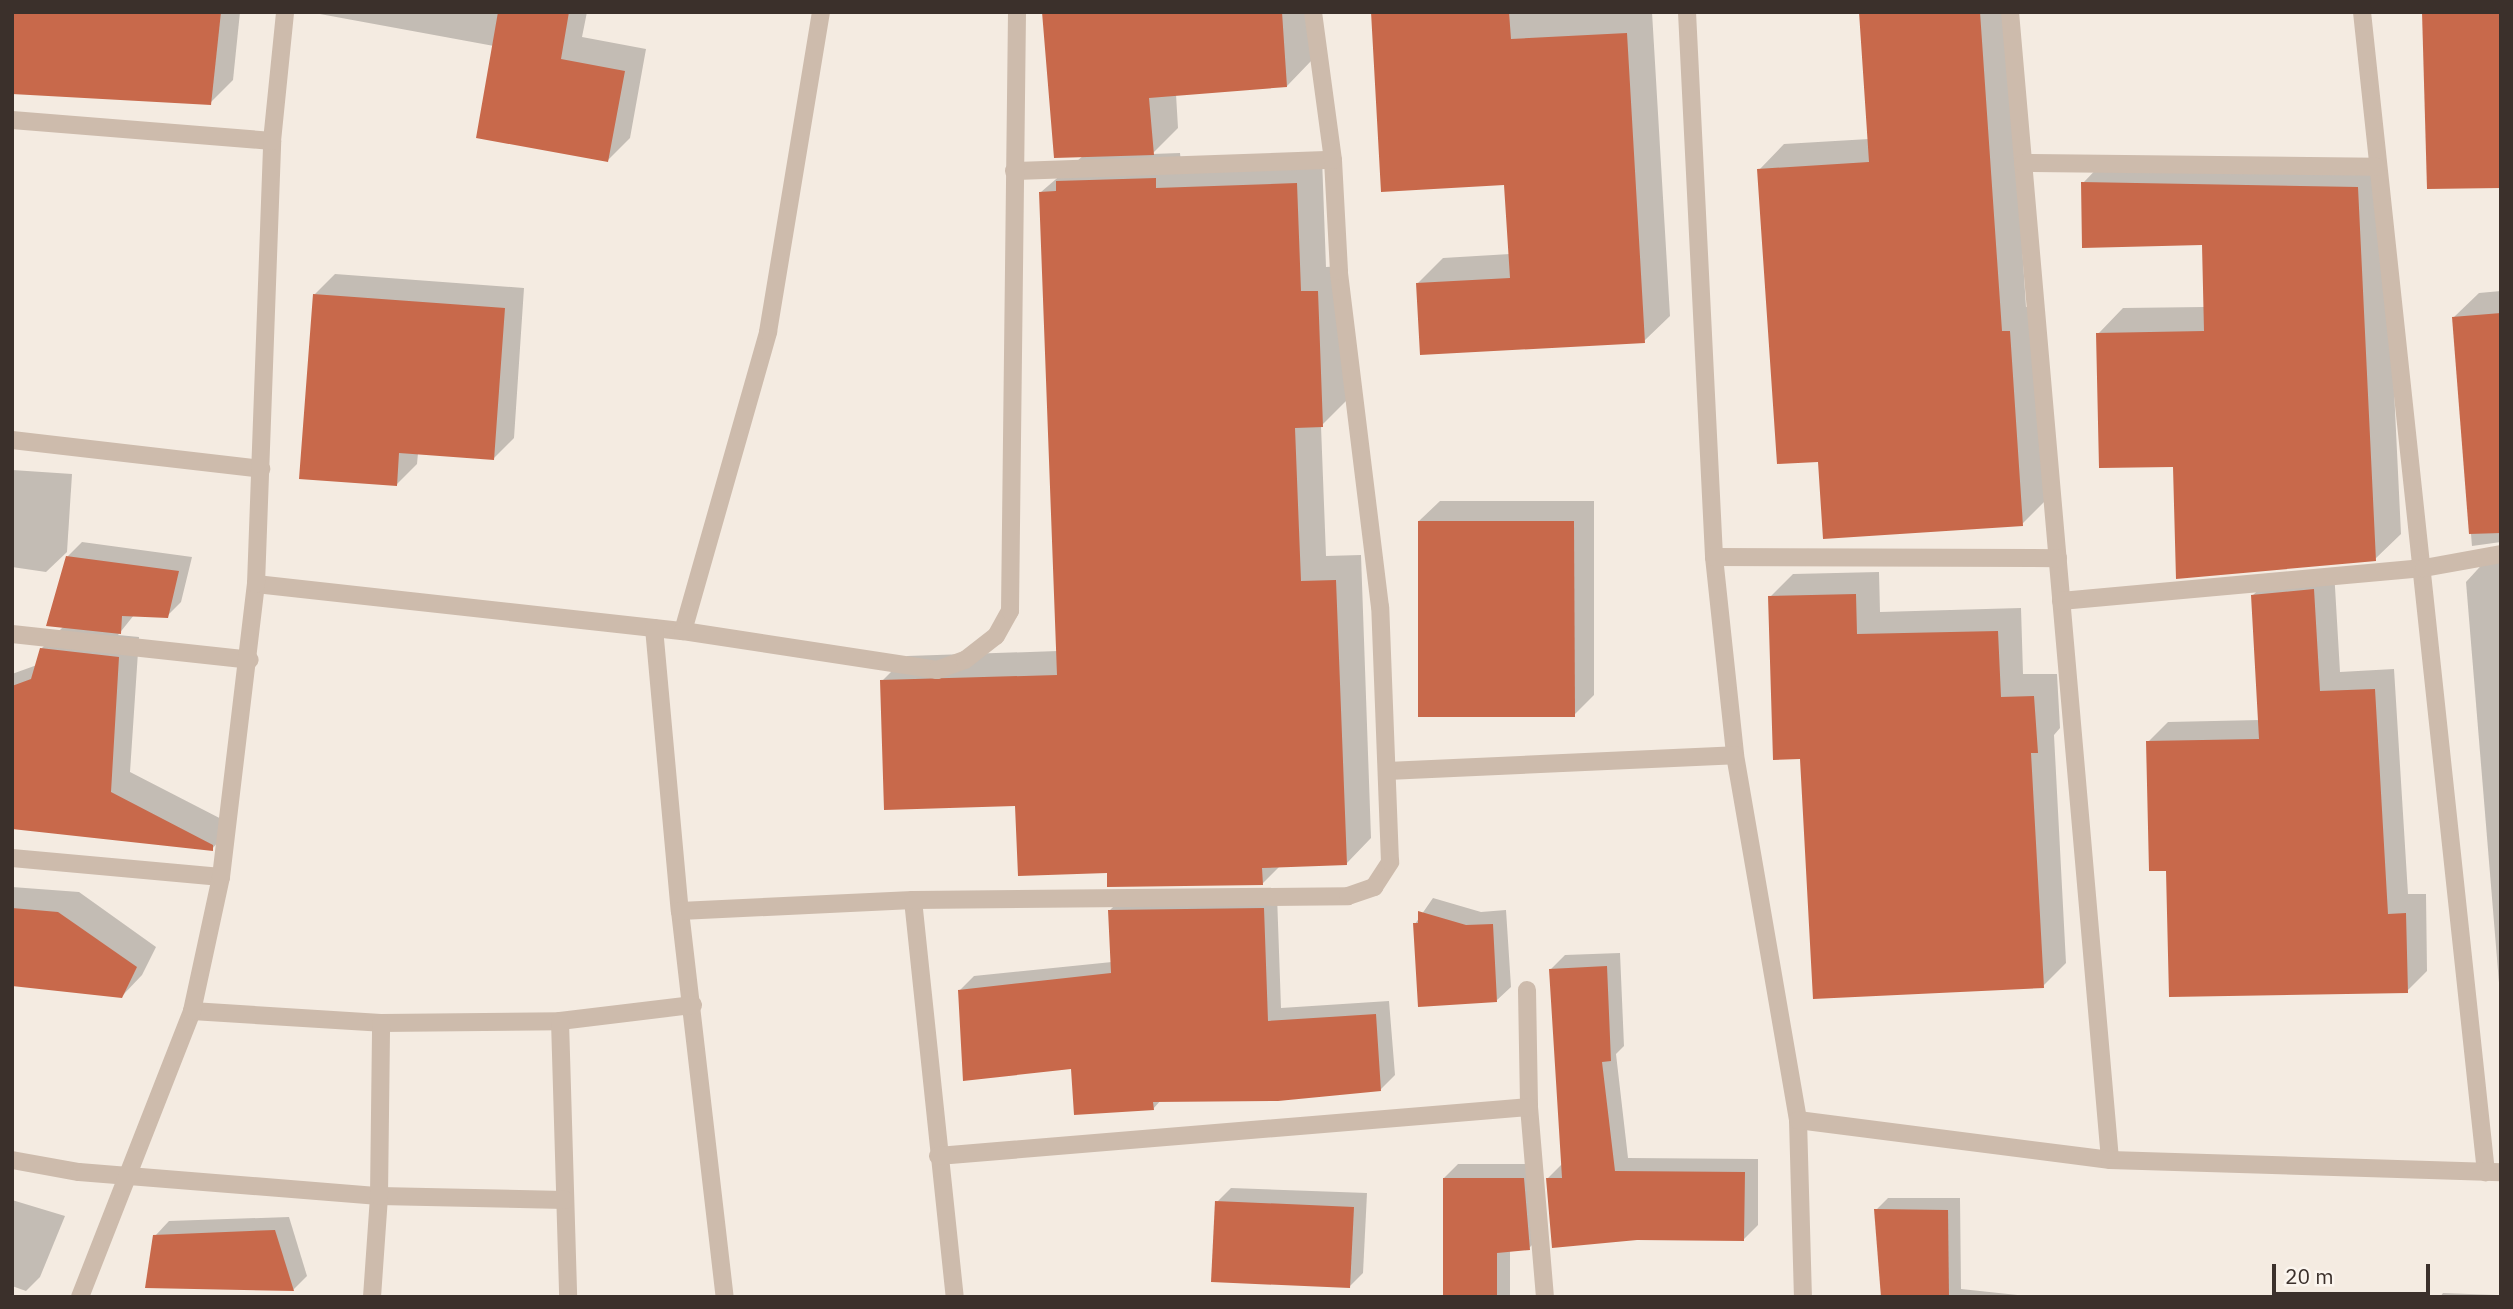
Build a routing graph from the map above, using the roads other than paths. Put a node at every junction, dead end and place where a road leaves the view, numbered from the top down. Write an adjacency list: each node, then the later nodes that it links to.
1 (285, 12): 9 (street)
2 (821, 12): 23 (street)
3 (1017, 12): 13 (street)
4 (1313, 12): 10 (street)
5 (1687, 12): 17 (street)
6 (2010, 12): 11 (street)
7 (2362, 12): 12 (street)
8 (12, 120): 9 (street)
9 (272, 141): 15 (street)
10 (1333, 160): 13 (street); 27 (street)
11 (2023, 163): 12 (street); 18 (street)
12 (2376, 167): 19 (street)
13 (1014, 171): 23 (street)
14 (12, 440): 15 (street)
15 (261, 469): 20 (street)
16 (2501, 554): 19 (street)
17 (1714, 558): 18 (street); 26 (street)
18 (2057, 558): 21 (street)
19 (2424, 568): 21 (street); 42 (street)
20 (256, 584): 22 (street); 25 (street)
21 (2061, 601): 41 (street)
22 (654, 628): 23 (street); 31 (street)
23 (684, 631)
24 (12, 634): 25 (street)
25 (250, 660): 29 (street)
26 (1735, 755): 27 (street); 38 (street)
27 (1387, 771): 30 (street)
28 (12, 858): 29 (street)
29 (220, 877): 34 (street)
30 (913, 900): 31 (street); 39 (street)
31 (680, 911): 33 (street)
32 (1527, 990): 37 (street)
33 (693, 1005): 35 (street); 49 (street)
34 (192, 1011): 36 (street); 43 (street)
35 (560, 1021): 36 (street); 45 (street)
36 (381, 1023): 44 (street)
37 (1529, 1107): 39 (street); 51 (street)
38 (1798, 1120): 41 (street); 52 (street)
39 (938, 1156): 50 (street)
40 (12, 1160): 43 (street)
41 (2110, 1160): 42 (street)
42 (2493, 1172)
43 (127, 1176): 44 (street); 46 (street)
44 (379, 1196): 45 (street); 47 (street)
45 (565, 1200): 48 (street)
46 (80, 1297)
47 (372, 1297)
48 (568, 1297)
49 (725, 1297)
50 (955, 1297)
51 (1545, 1297)
52 (1803, 1297)

